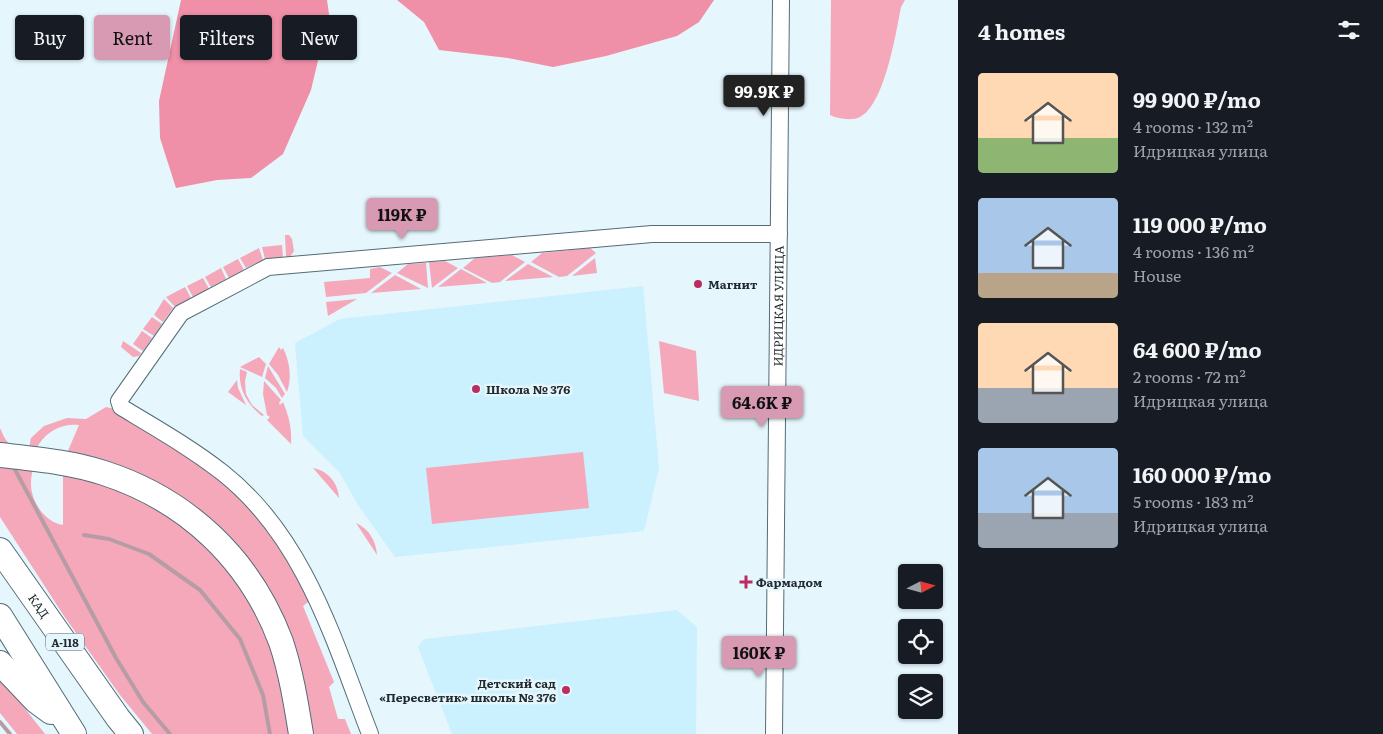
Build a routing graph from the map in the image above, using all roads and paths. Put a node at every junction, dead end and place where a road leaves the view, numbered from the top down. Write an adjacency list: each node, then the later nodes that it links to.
1 (781, 0): 2 (street, ИДРИЦКАЯ УЛИЦА)
2 (779, 234): 10 (street); 11 (street, ИДРИЦКАЯ УЛИЦА)
3 (0, 455): 9 (highway)
4 (0, 550): 8 (highway, КАД / А-118)
5 (0, 616): 7 (highway)
6 (0, 663): 7 (highway)
7 (70, 728)
8 (131, 734)
9 (301, 734)
10 (370, 734)
11 (774, 734)

